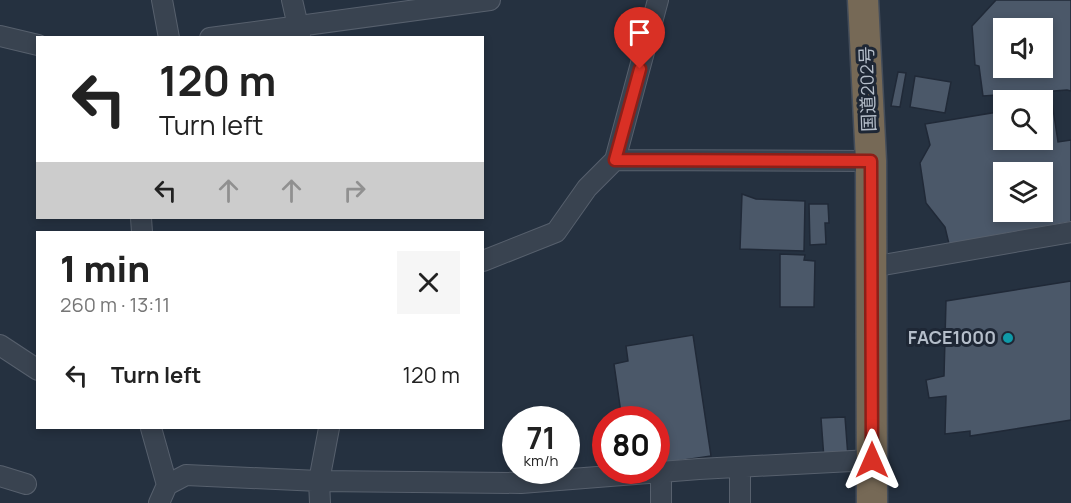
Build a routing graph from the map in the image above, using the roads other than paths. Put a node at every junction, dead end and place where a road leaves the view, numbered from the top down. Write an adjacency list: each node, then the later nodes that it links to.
1 (162, 0): 8 (street)
2 (292, 0): 6 (street)
3 (490, 0): 6 (street)
4 (658, 0): 11 (street)
5 (863, 0): 12 (highway, 国道202号)
6 (299, 31): 9 (street)
7 (0, 36): 10 (street)
8 (169, 36)
9 (235, 36)
10 (36, 45)
11 (615, 160): 12 (street); 14 (street)
12 (871, 161): 15 (highway, 国道202号)
13 (1071, 232): 15 (street)
14 (484, 261)
15 (872, 267): 20 (highway, 国道202号)
16 (0, 345): 17 (street)
17 (36, 369)
18 (151, 429): 28 (street)
19 (329, 429): 25 (street)
20 (872, 460): 21 (street); 32 (highway, 国道202号)
21 (740, 467): 22 (street); 31 (street)
22 (670, 471)
23 (0, 476): 26 (street)
24 (592, 477): 25 (street)
25 (319, 481): 28 (street); 29 (street)
26 (26, 484)
27 (661, 484): 30 (street)
28 (163, 494)
29 (320, 503)
30 (660, 503)
31 (740, 503)
32 (872, 503)

